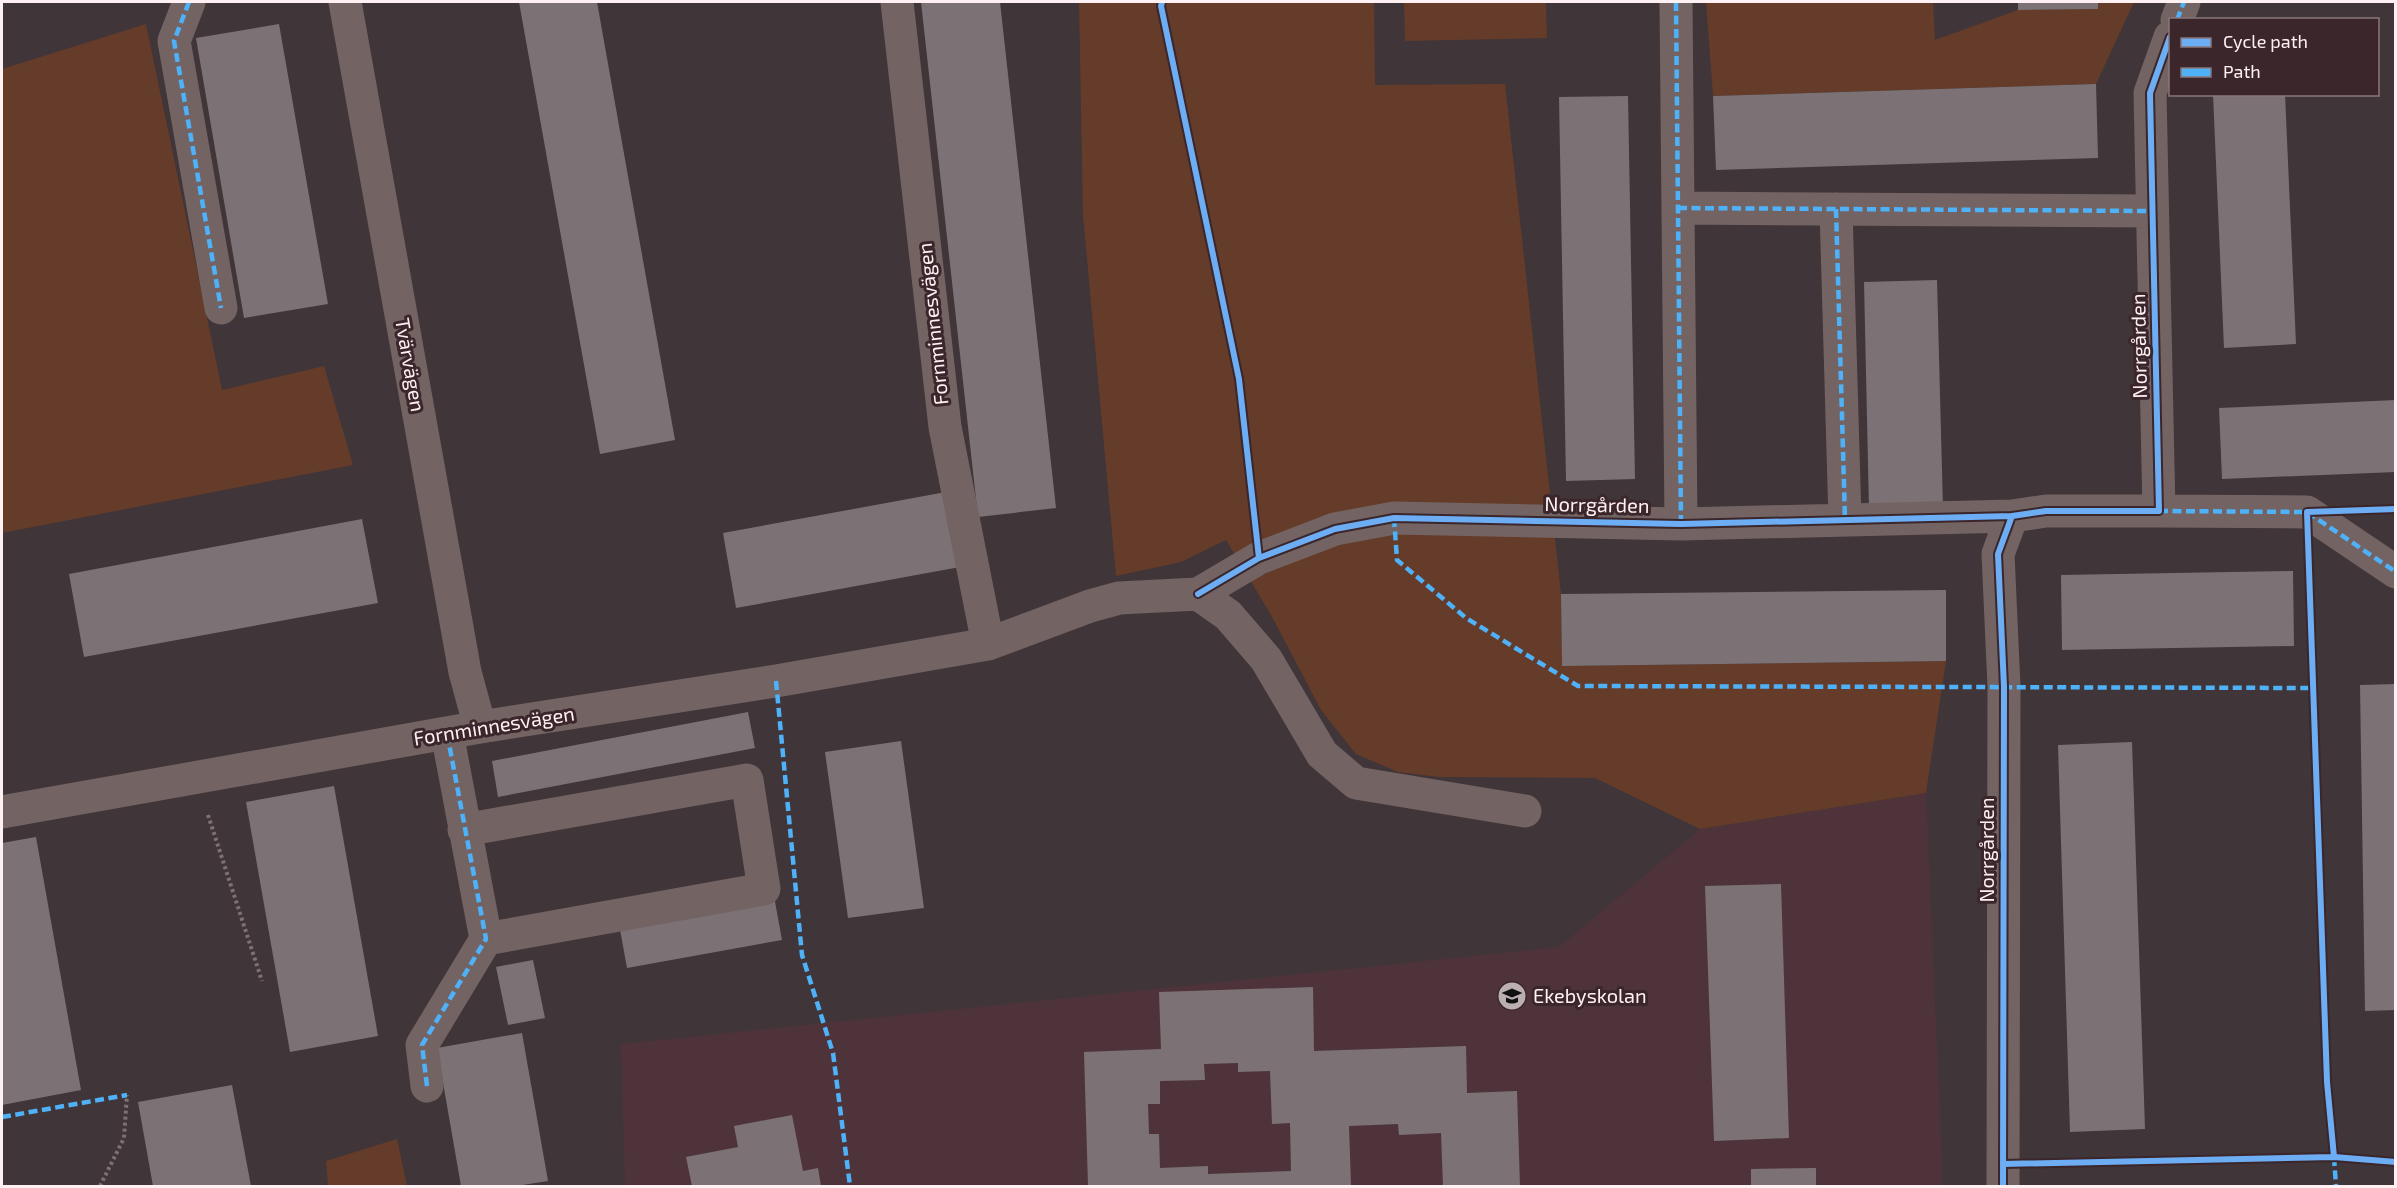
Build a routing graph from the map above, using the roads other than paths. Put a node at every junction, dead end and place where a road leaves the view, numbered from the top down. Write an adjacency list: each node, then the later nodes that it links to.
1 (189, 2): 11 (street)
2 (345, 2): 19 (street, Tvärvägen)
3 (897, 2): 18 (street, Fornminnesvägen)
4 (1676, 2): 8 (street)
5 (2184, 2): 6 (street)
6 (2178, 18)
7 (2169, 40): 10 (street, Norrgården)
8 (1678, 208): 9 (street); 15 (street)
9 (1836, 209): 10 (street); 14 (street)
10 (2152, 211): 12 (street, Norrgården)
11 (222, 308)
12 (2159, 511): 13 (street, Norrgården); 16 (street, Norrgården)
13 (2012, 516): 14 (street, Norrgården); 26 (street, Norrgården)
14 (1845, 520): 15 (street, Norrgården)
15 (1682, 524): 17 (street, Norrgården)
16 (2396, 572)
17 (1198, 594): 18 (street, Fornminnesvägen); 21 (street)
18 (988, 644): 19 (street, Fornminnesvägen)
19 (480, 727): 20 (street, Fornminnesvägen)
20 (447, 733): 22 (street, Fornminnesvägen); 23 (street)
21 (1525, 811)
22 (2, 812)
23 (464, 830): 24 (street); 24 (street)
24 (486, 939): 25 (street)
25 (427, 1086)
26 (2002, 1186)

